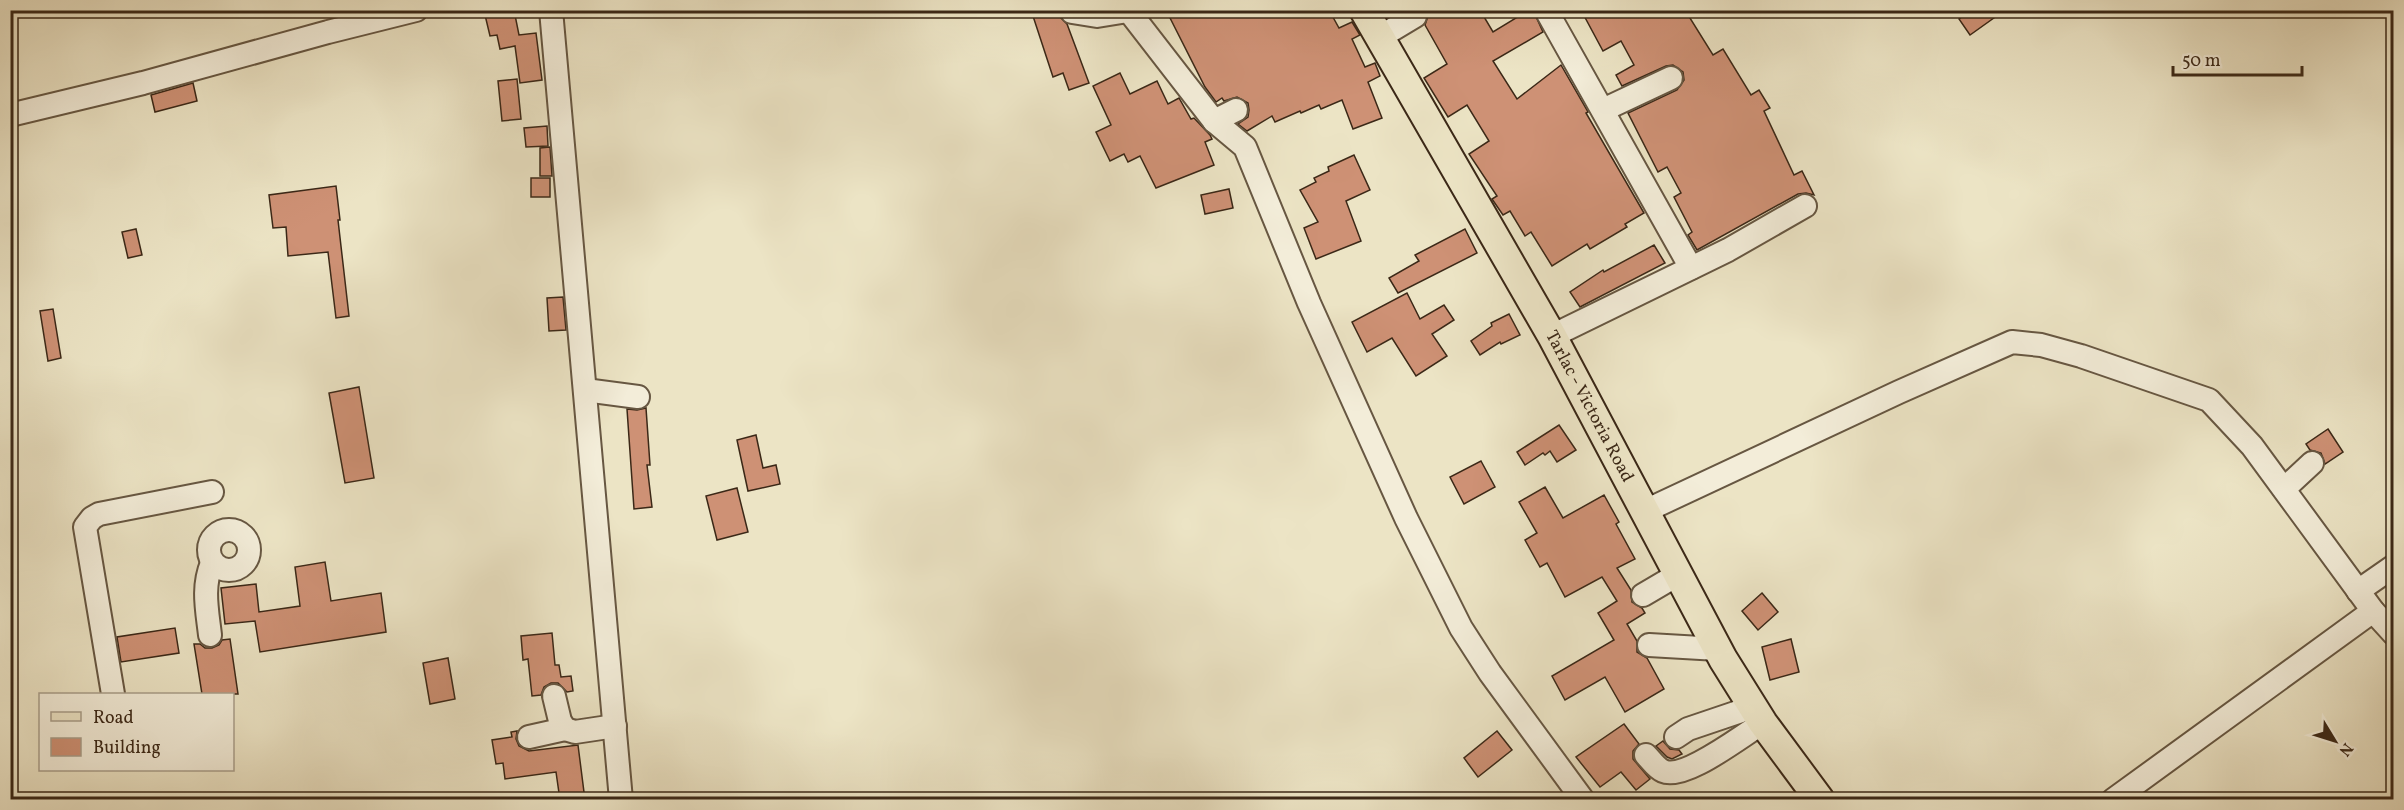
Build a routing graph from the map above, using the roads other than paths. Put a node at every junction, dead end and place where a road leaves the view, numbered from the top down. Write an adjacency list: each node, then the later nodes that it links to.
1 (416, 10): 12 (street)
2 (551, 10): 17 (street)
3 (1364, 10): 8 (main road, Tarlac - Victoria Road)
4 (1546, 10): 11 (street)
5 (1128, 11): 6 (street); 13 (street)
6 (1072, 12)
7 (1415, 16): 8 (street)
8 (1380, 37): 16 (main road, Tarlac - Victoria Road)
9 (1671, 78): 11 (street)
10 (1236, 110): 13 (street)
11 (1603, 110): 15 (street)
12 (10, 115)
13 (1214, 121): 43 (street)
14 (1805, 206): 15 (street)
15 (1692, 268): 16 (street)
16 (1552, 336): 22 (main road, Tarlac - Victoria Road)
17 (585, 390): 18 (street); 36 (street)
18 (638, 397)
19 (2312, 463): 20 (street)
20 (2284, 489): 22 (street); 26 (street)
21 (212, 492): 33 (street)
22 (1643, 512): 25 (main road, Tarlac - Victoria Road)
23 (212, 563): 30 (street)
24 (2394, 566): 26 (street)
25 (1677, 575): 27 (street); 32 (main road, Tarlac - Victoria Road)
26 (2358, 591): 28 (street)
27 (1643, 595)
28 (2373, 611): 29 (street); 44 (street)
29 (2394, 634)
30 (210, 635)
31 (1649, 645): 32 (street)
32 (1718, 650): 35 (main road, Tarlac - Victoria Road)
33 (113, 693)
34 (554, 696): 37 (street)
35 (1758, 715): 39 (street); 40 (street); 41 (main road, Tarlac - Victoria Road)
36 (615, 726): 37 (street); 42 (street)
37 (565, 729): 38 (street)
38 (529, 737)
39 (1676, 737)
40 (1646, 755)
41 (1818, 799)
42 (621, 800)
43 (1583, 800)
44 (2113, 800)

